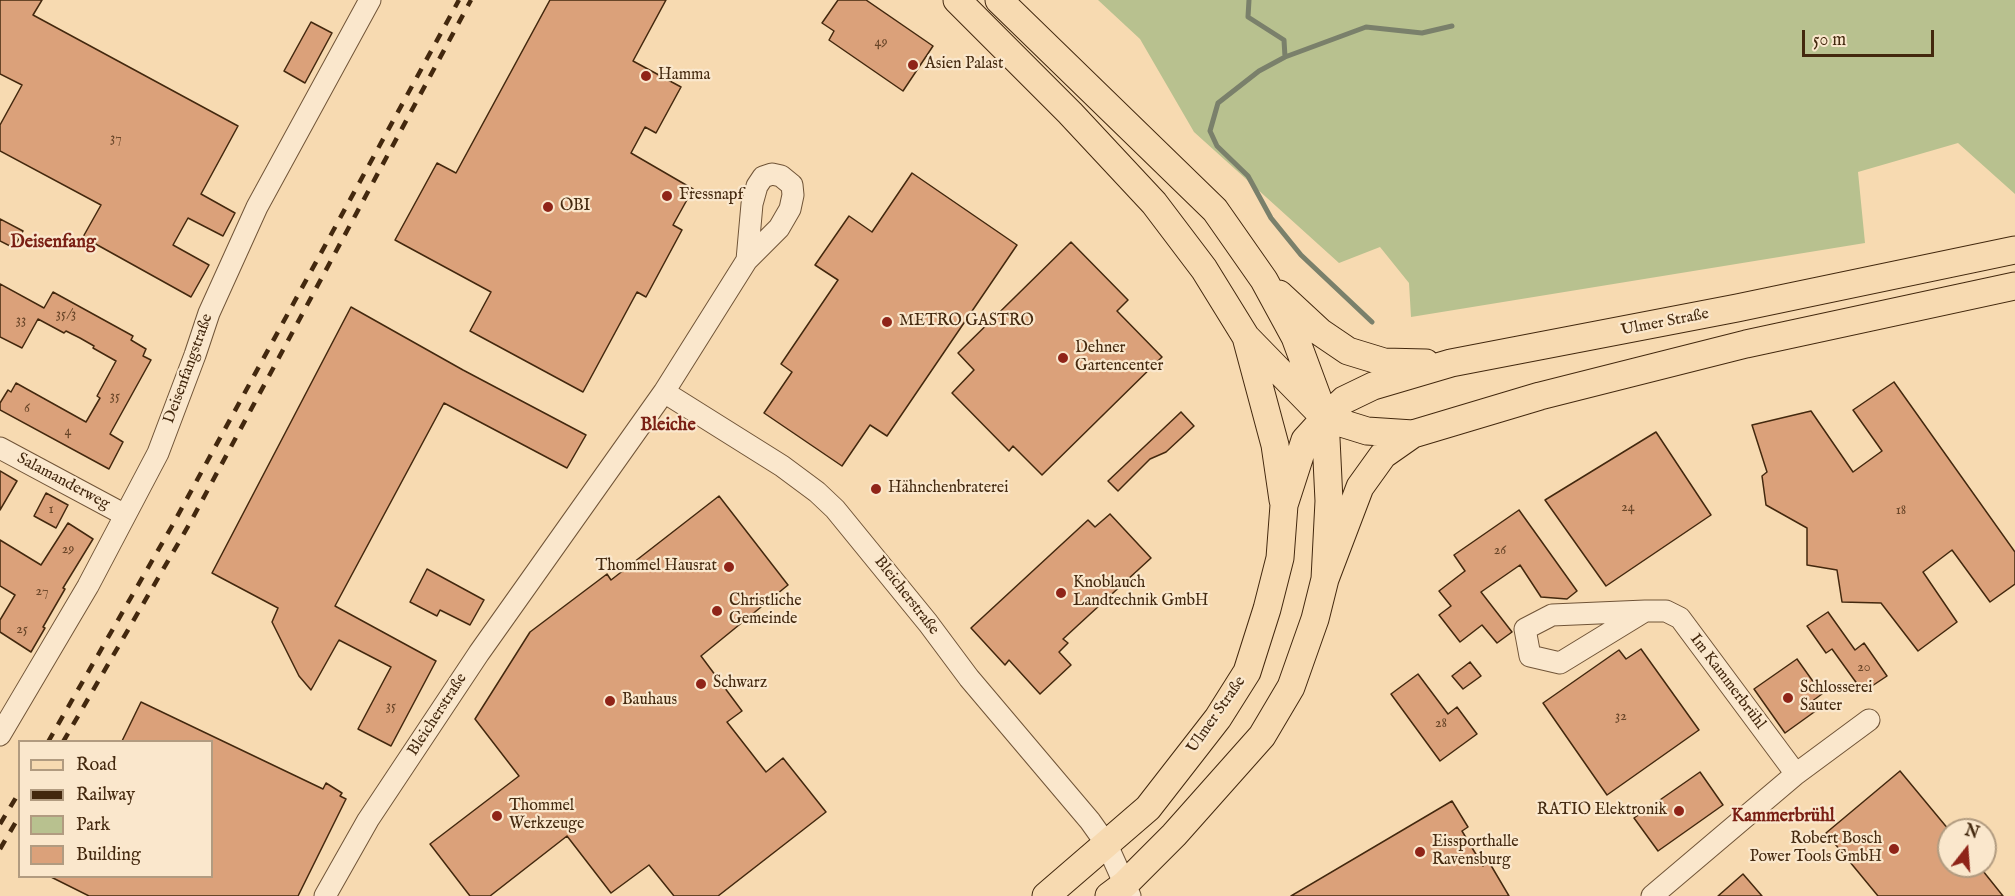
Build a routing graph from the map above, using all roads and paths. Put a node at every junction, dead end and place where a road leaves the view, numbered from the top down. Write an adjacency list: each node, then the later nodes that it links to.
1 (370, 0): 15 (street, Deisenfangstraße)
2 (957, 0): 8 (main road)
3 (999, 0): 6 (main road)
4 (2015, 250): 9 (main road, Ulmer Straße)
5 (747, 260): 10 (street, Bleicherstraße)
6 (1264, 280): 9 (main road); 11 (main road)
7 (2015, 286): 12 (main road)
8 (1246, 337): 11 (main road); 14 (main road)
9 (1451, 363): 11 (main road, Ulmer Straße)
10 (664, 392): 21 (street, Bleicherstraße); 23 (street, Bleicherstraße)
11 (1325, 418): 12 (main road); 14 (main road, Ulmer Straße); 16 (main road)
12 (1413, 434): 16 (main road)
13 (0, 448): 15 (street, Salamanderweg)
14 (1284, 505): 21 (main road, Ulmer Straße)
15 (125, 515): 19 (street, Deisenfangstraße)
16 (1325, 579): 22 (main road)
17 (1645, 611): 17 (street, Im Kammerbrühl); 20 (street, Im Kammerbrühl)
18 (1869, 720): 20 (street)
19 (3, 725)
20 (1796, 774): 25 (street)
21 (1107, 845): 22 (street, Bleicherstraße); 24 (main road, Ulmer Straße)
22 (1122, 892)
23 (325, 896)
24 (1046, 896)
25 (1652, 896)

